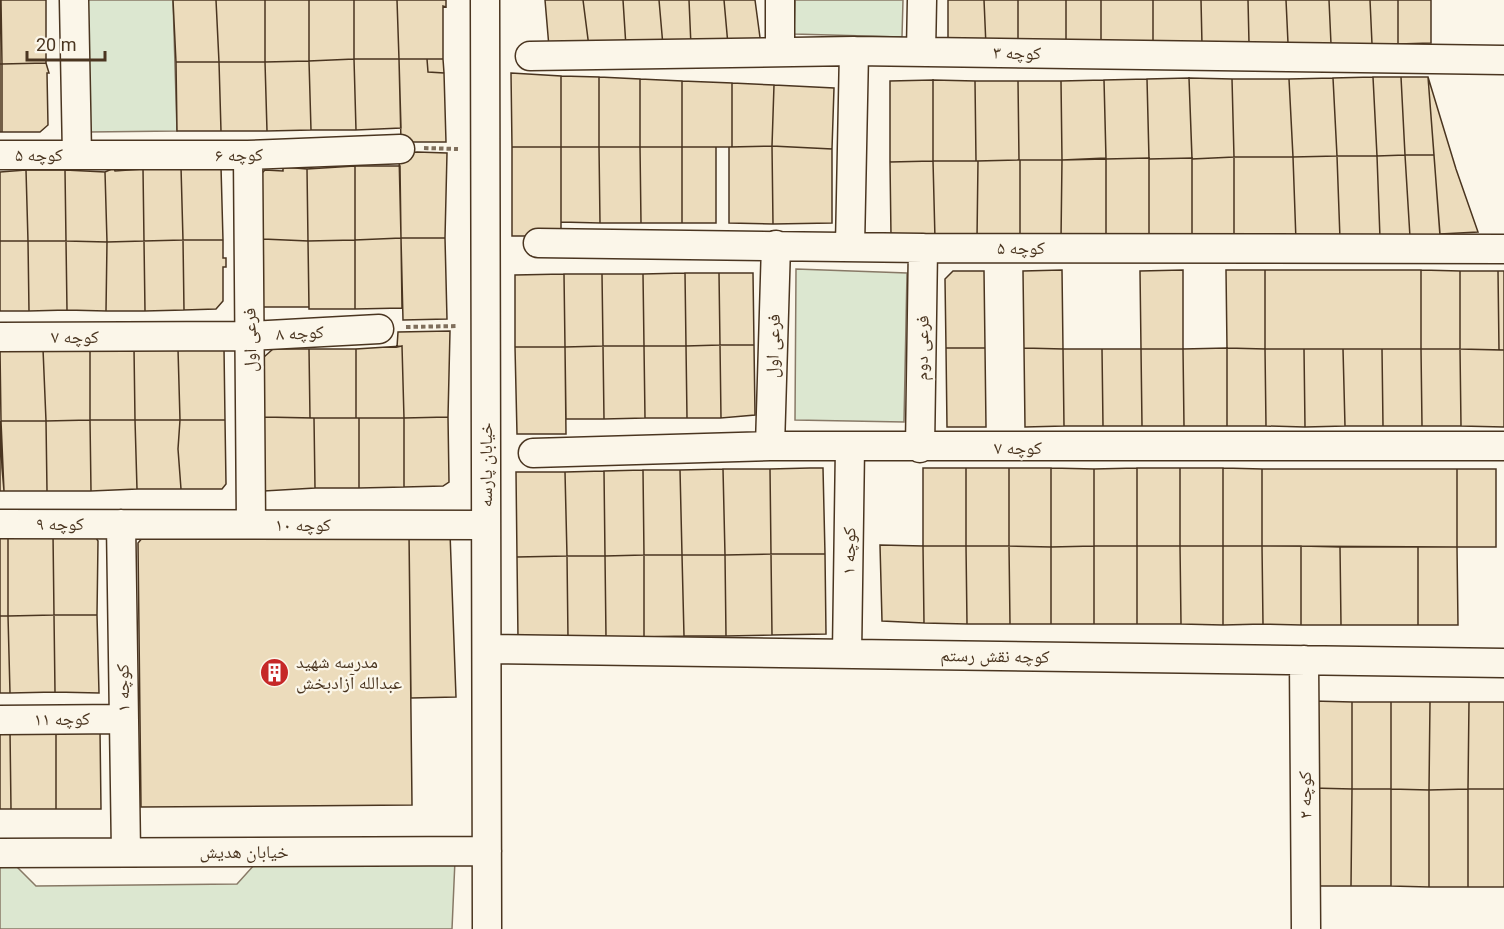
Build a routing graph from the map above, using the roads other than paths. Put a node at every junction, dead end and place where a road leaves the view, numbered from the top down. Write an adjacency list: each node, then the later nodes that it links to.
1 (74, 0): 12 (street)
2 (485, 0): 31 (street, خیابان پارسه)
3 (780, 0): 5 (street)
4 (922, 0): 7 (street)
5 (780, 50): 6 (street, کوچه ۳); 8 (street, کوچه ۳)
6 (854, 51): 7 (street, کوچه ۳); 16 (street)
7 (921, 52): 9 (street, کوچه ۳)
8 (530, 56)
9 (1504, 60)
10 (400, 149): 13 (street, کوچه ۶)
11 (0, 155): 12 (street, کوچه ۵)
12 (77, 155): 13 (street, کوچه ۶)
13 (248, 155): 21 (street, فرعی اول)
14 (538, 243): 15 (street, کوچه ۵)
15 (776, 245): 16 (street, کوچه ۵); 23 (street, فرعی اول)
16 (850, 246): 17 (street, کوچه ۵)
17 (923, 248): 18 (street, کوچه ۵); 26 (street, فرعی دوم)
18 (1504, 249)
19 (379, 328): 21 (street, کوچه ۸)
20 (149, 336): 21 (street, کوچه ۸); 22 (street, کوچه ۷)
21 (249, 336): 30 (street, فرعی اول)
22 (0, 337)
23 (770, 446): 25 (street, کوچه ۷); 27 (street, کوچه ۷)
24 (1504, 446): 26 (street, کوچه ۷)
25 (850, 447): 26 (street, کوچه ۷); 33 (street, کوچه ۱)
26 (920, 448)
27 (533, 453)
28 (0, 524): 29 (street, کوچه ۹)
29 (121, 524): 30 (street, کوچه ۱۰); 36 (street, کوچه ۱)
30 (251, 525): 31 (street, کوچه ۱۰)
31 (486, 525): 32 (street, خیابان پارسه)
32 (487, 649): 33 (street, کوچه نقش رستم); 38 (street, خیابان پارسه)
33 (847, 654): 34 (street, کوچه نقش رستم)
34 (1304, 660): 35 (street, کوچه نقش رستم); 42 (street, کوچه ۲)
35 (1504, 663)
36 (124, 719): 37 (street, کوچه ۱۱); 39 (street, کوچه ۱)
37 (0, 720)
38 (487, 851): 39 (street, خیابان هدیش); 41 (street, خیابان پارسه)
39 (126, 852): 40 (street, خیابان هدیش)
40 (0, 853)
41 (487, 929)
42 (1306, 929)

